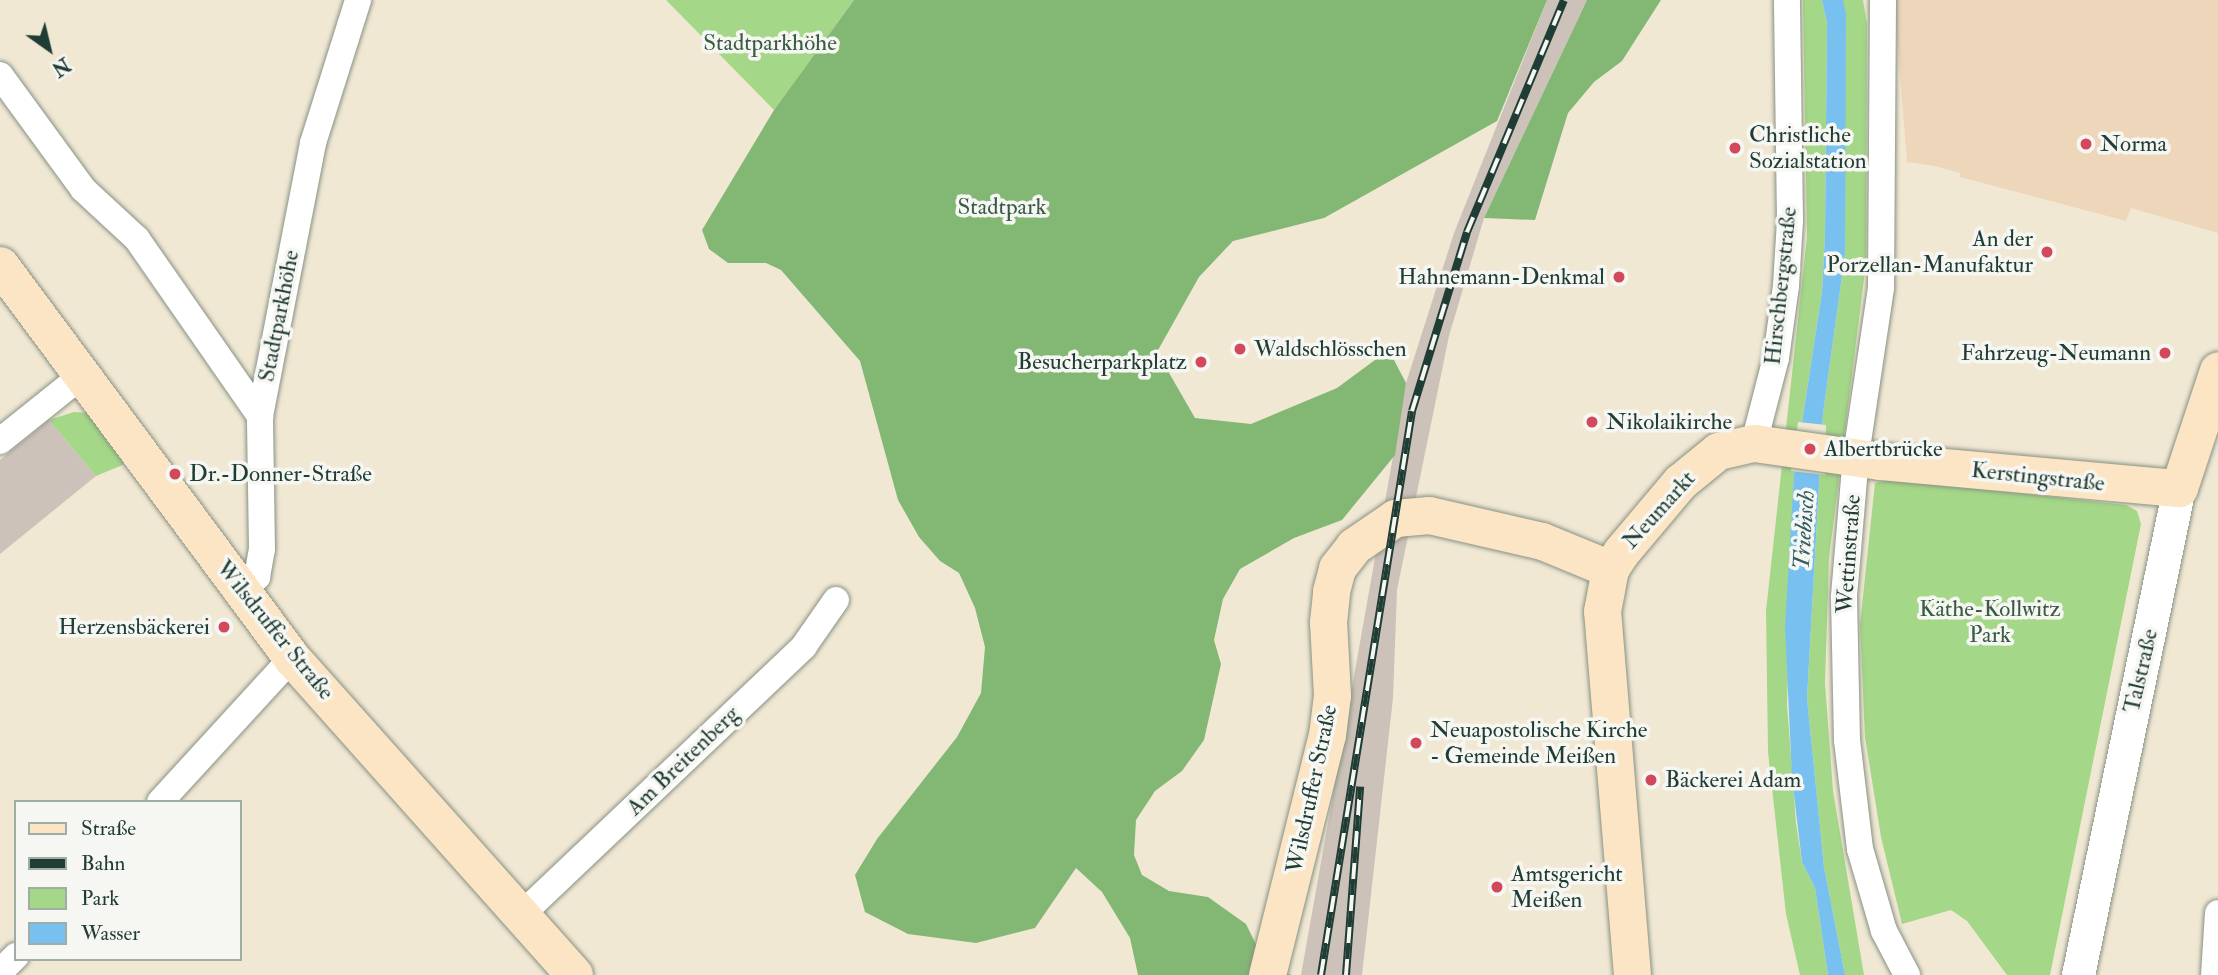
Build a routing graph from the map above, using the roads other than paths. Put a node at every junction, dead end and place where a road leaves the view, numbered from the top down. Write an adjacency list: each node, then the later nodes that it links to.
1 (358, 0): 8 (street, Stadtparkhöhe)
2 (1787, 0): 10 (street, Hirschbergstraße)
3 (1883, 0): 11 (street, Wettinstraße)
4 (0, 75): 8 (street)
5 (0, 265): 7 (main road, Wilsdruffer Straße)
6 (2218, 370): 12 (main road, Talstraße)
7 (81, 376): 9 (street); 14 (main road, Wilsdruffer Straße)
8 (260, 416): 14 (street, Stadtparkhöhe)
9 (0, 441)
10 (1768, 444): 11 (main road); 13 (main road, Neumarkt)
11 (1847, 454): 12 (main road, Kerstingstraße); 25 (street, Wettinstraße)
12 (2179, 488): 26 (street, Talstraße)
13 (1610, 569): 23 (main road, Wilsdruffer Straße); 24 (main road, Neumarkt)
14 (241, 590): 16 (main road, Wilsdruffer Straße)
15 (836, 600): 19 (street, Am Breitenberg)
16 (292, 658): 17 (street); 19 (main road, Wilsdruffer Straße)
17 (162, 800)
18 (2218, 914): 27 (street)
19 (521, 915): 22 (main road, Wilsdruffer Straße)
20 (14, 958): 21 (street)
21 (0, 972)
22 (574, 975)
23 (1267, 975)
24 (1632, 975)
25 (1907, 975)
26 (2078, 975)
27 (2214, 975)

